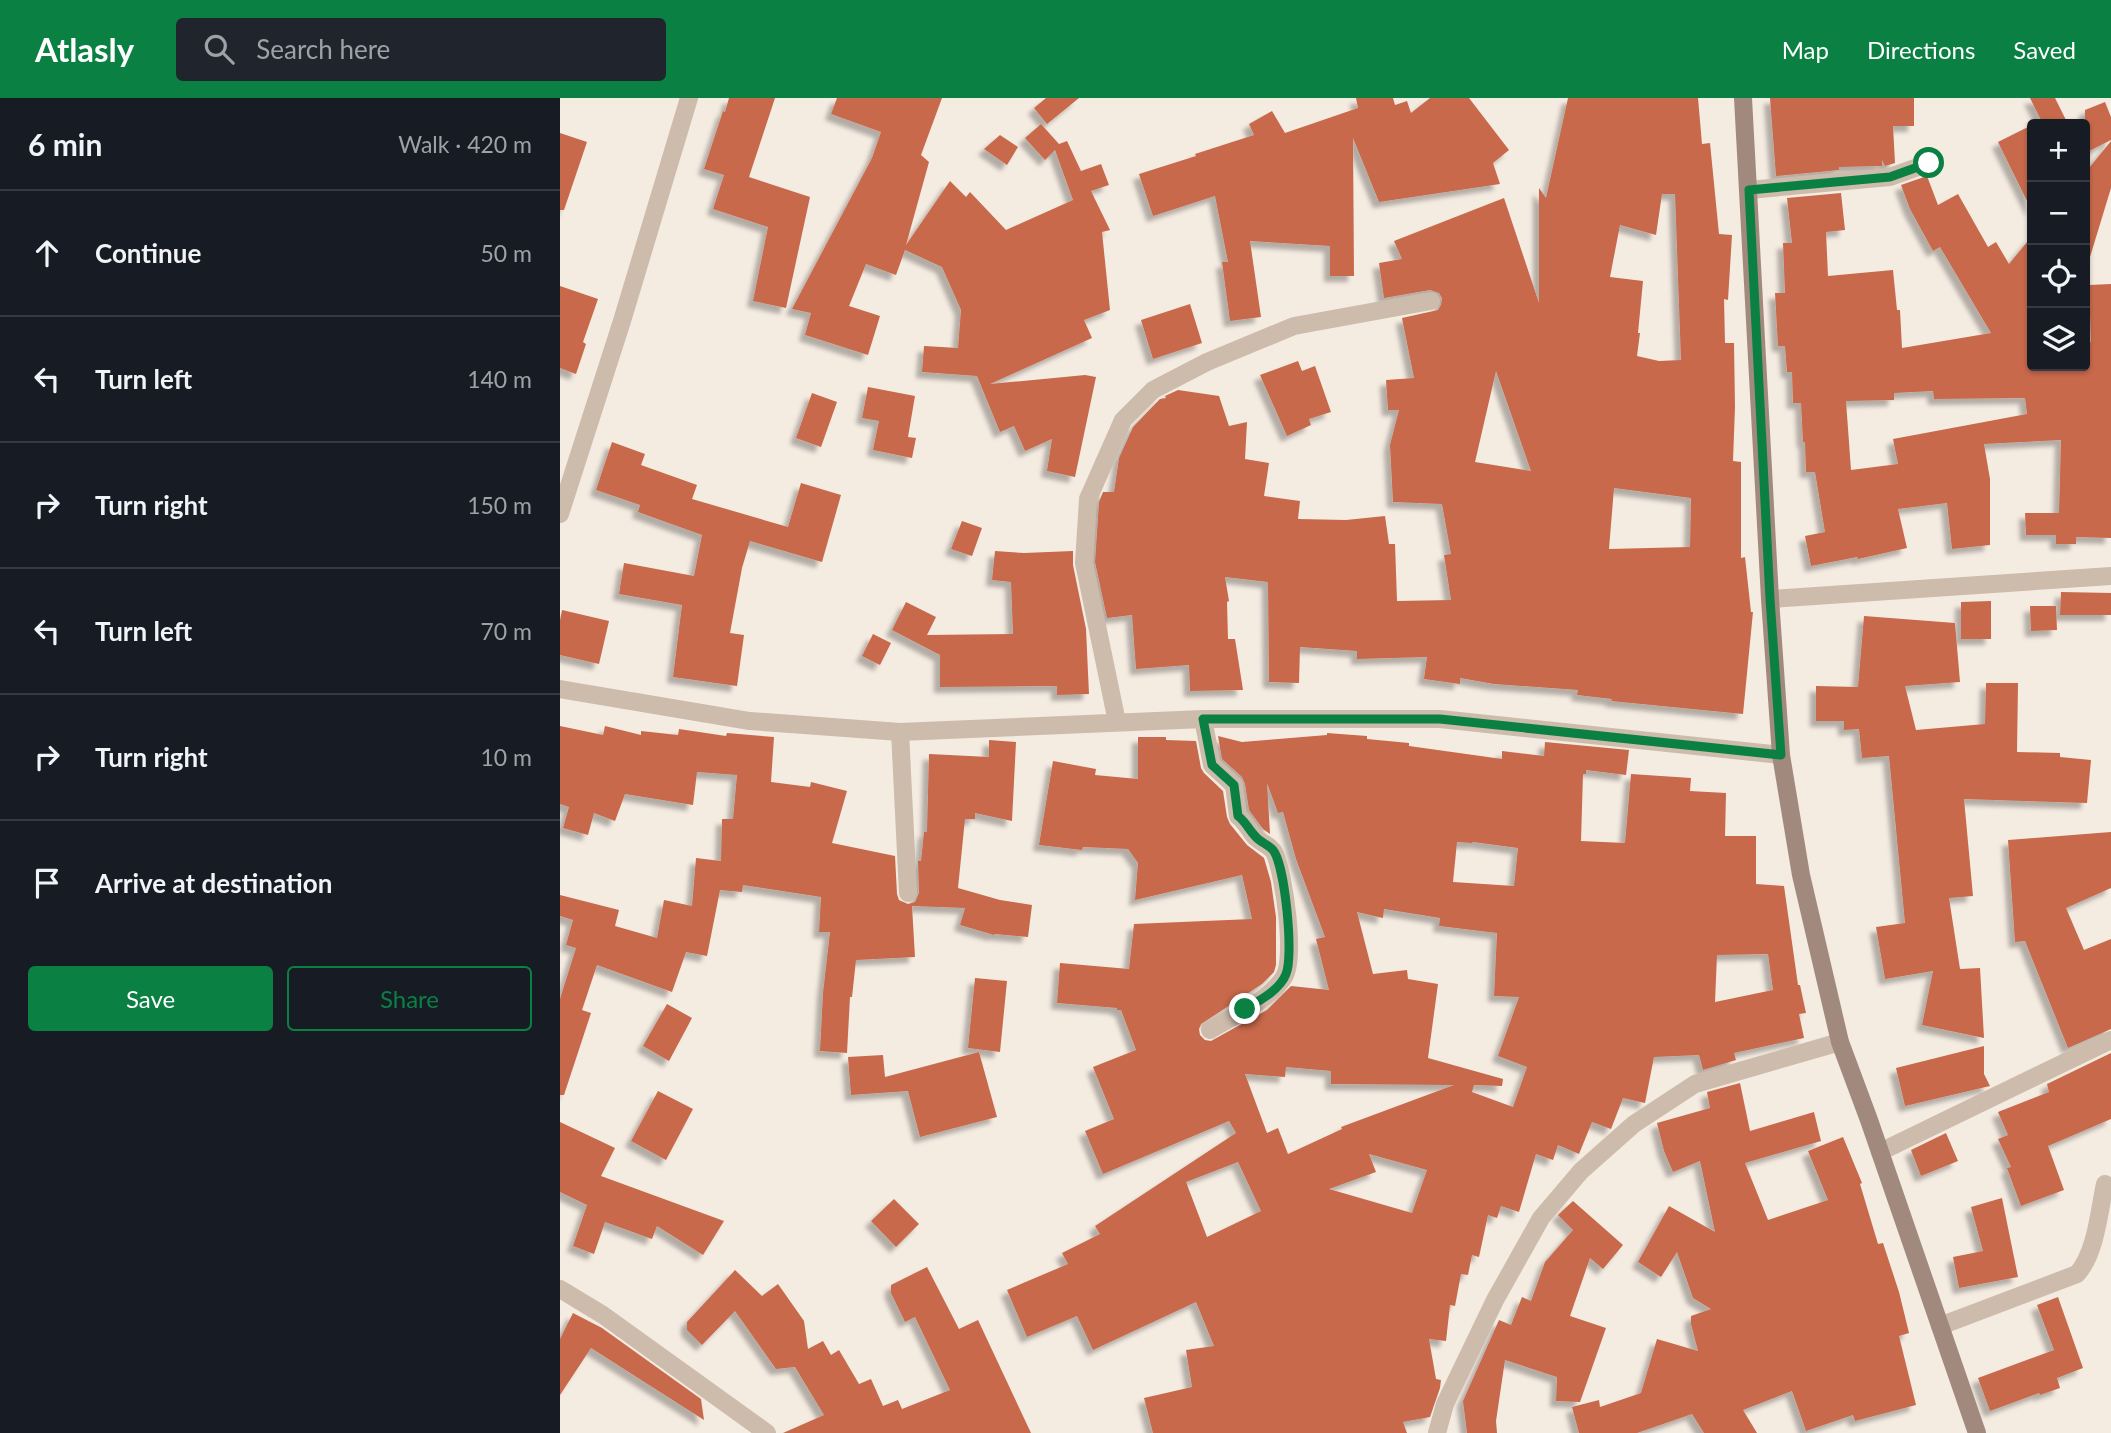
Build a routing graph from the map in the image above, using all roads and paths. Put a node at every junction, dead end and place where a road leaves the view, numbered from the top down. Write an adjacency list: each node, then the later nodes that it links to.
1 (689, 98): 6 (street)
2 (1743, 98): 4 (main road)
3 (1929, 163): 4 (street)
4 (1749, 190): 8 (main road)
5 (1431, 301): 11 (street)
6 (560, 514)
7 (2111, 576): 8 (street)
8 (1770, 599): 13 (main road)
9 (560, 689): 12 (street)
10 (1203, 719): 11 (street); 13 (street); 15 (street)
11 (1117, 722): 12 (street)
12 (900, 732): 14 (street)
13 (1781, 755): 17 (main road)
14 (908, 893)
15 (1210, 1030)
16 (2111, 1040): 18 (street)
17 (1840, 1042): 18 (main road); 23 (street)
18 (1880, 1152): 21 (main road)
19 (2105, 1184): 21 (street)
20 (560, 1289): 22 (street)
21 (1940, 1326): 24 (main road)
22 (767, 1433)
23 (1437, 1433)
24 (1977, 1433)

